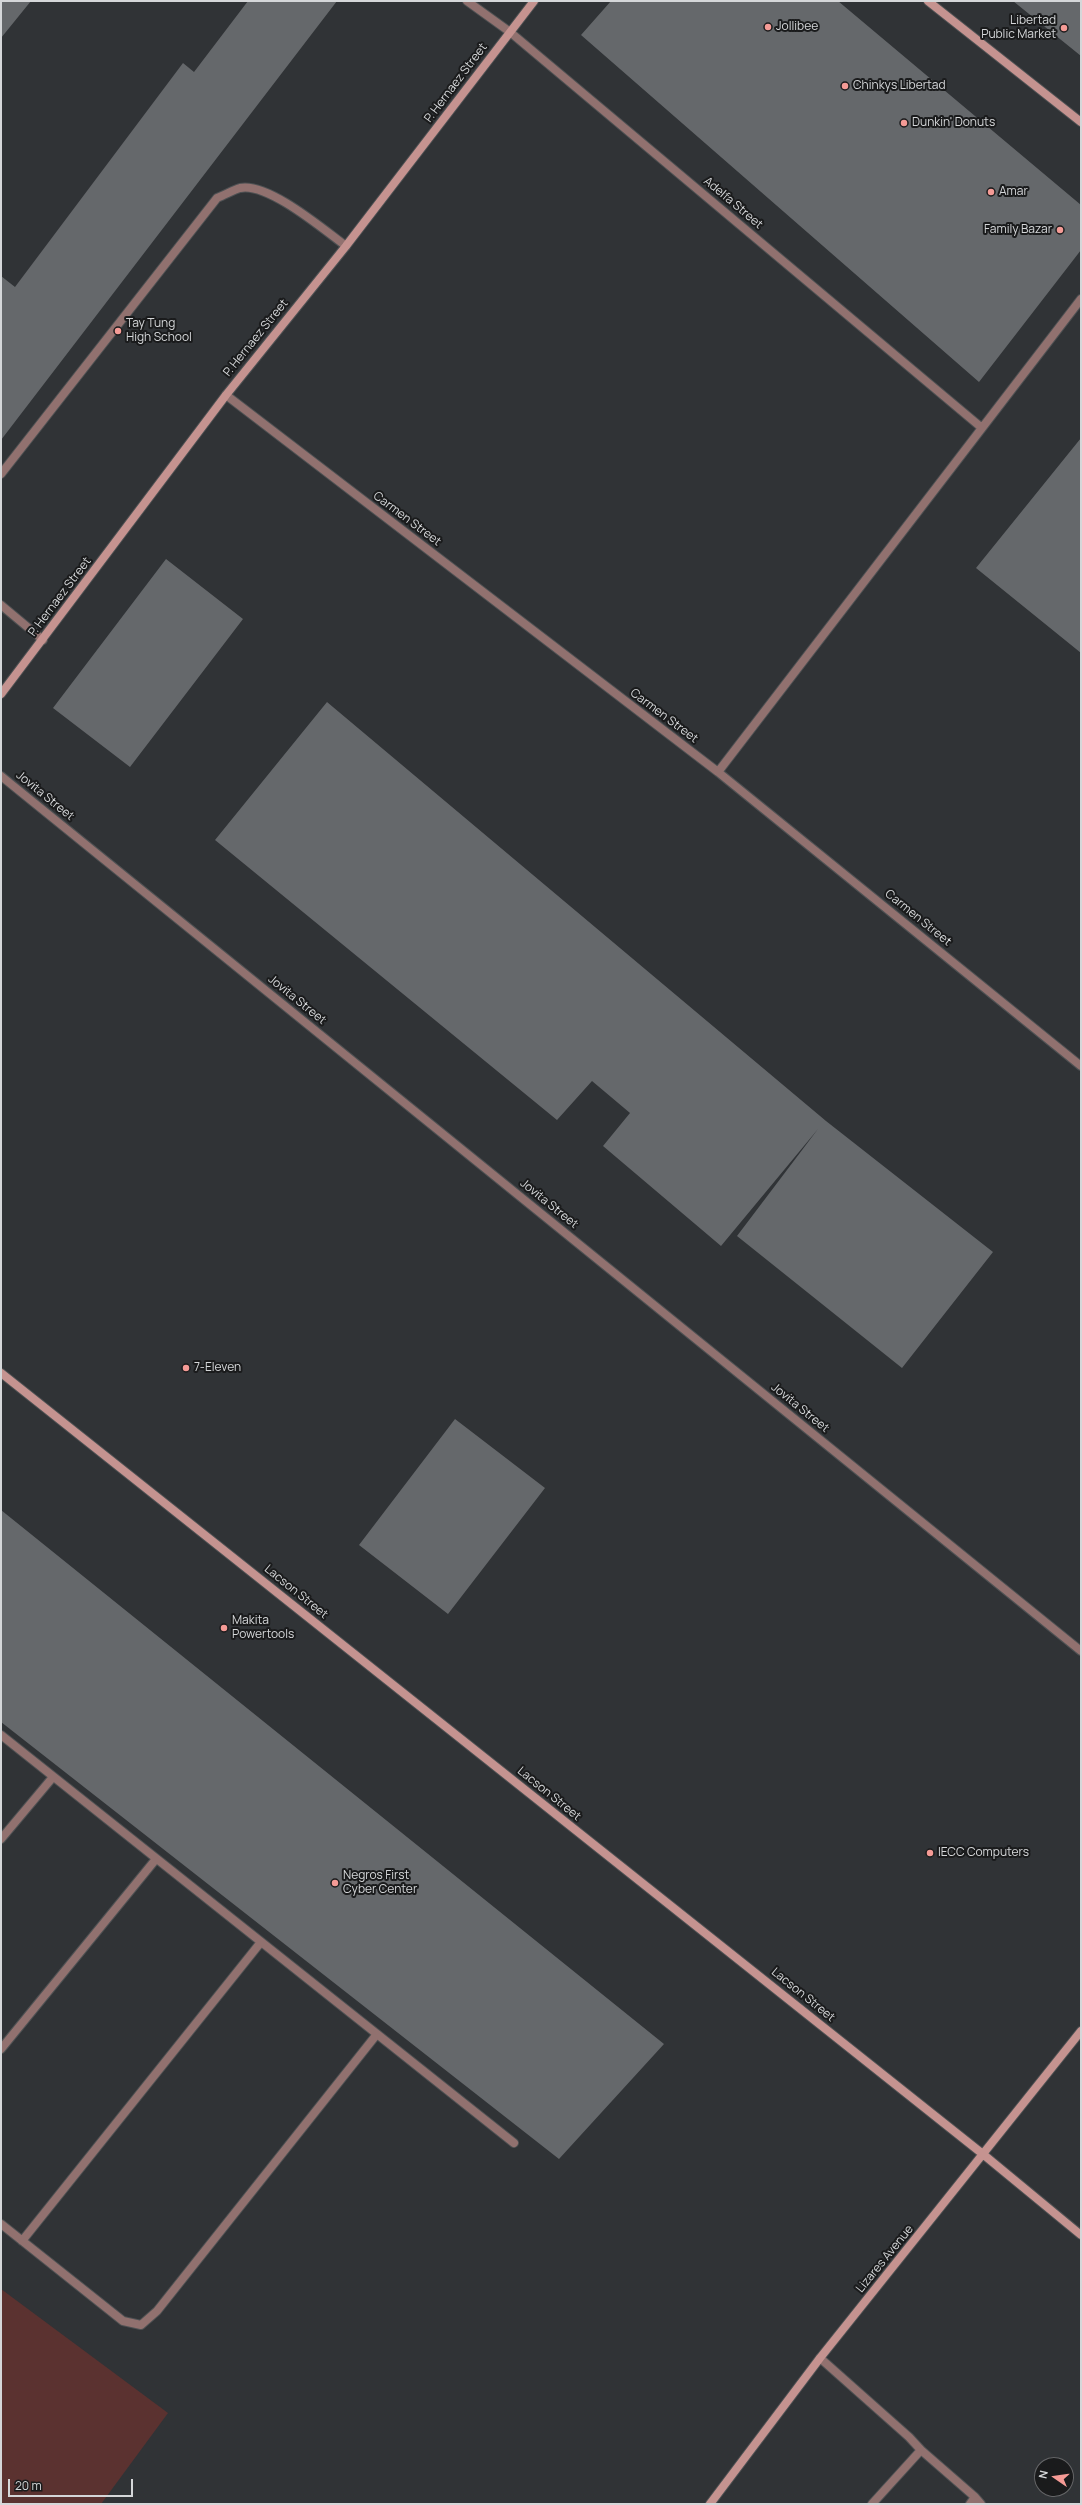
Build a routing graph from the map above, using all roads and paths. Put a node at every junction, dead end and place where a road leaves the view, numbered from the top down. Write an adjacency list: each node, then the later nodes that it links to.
1 (467, 1): 4 (street, Adelfa Street)
2 (534, 1): 4 (main road, P. Hernaez Street)
3 (928, 1): 5 (main road)
4 (510, 32): 6 (main road, P. Hernaez Street); 9 (street, Adelfa Street)
5 (1081, 122)
6 (346, 246): 8 (main road, P. Hernaez Street); 10 (street)
7 (1081, 299): 9 (street)
8 (226, 395): 12 (main road, P. Hernaez Street); 14 (street, Carmen Street)
9 (982, 428): 14 (street)
10 (1, 474)
11 (1, 605): 12 (street)
12 (43, 640): 13 (main road, P. Hernaez Street)
13 (1, 694)
14 (718, 772): 16 (street, Carmen Street)
15 (1, 776): 18 (street, Jovita Street)
16 (1081, 1066)
17 (1, 1373): 28 (main road, Lacson Street)
18 (1081, 1650)
19 (1, 1735): 20 (street)
20 (53, 1777): 21 (street); 22 (street)
21 (1, 1839)
22 (156, 1859): 23 (street); 26 (street)
23 (261, 1942): 25 (street); 31 (street)
24 (1081, 2031): 28 (main road, Lizares Avenue)
25 (376, 2034): 27 (street); 31 (street)
26 (1, 2049)
27 (514, 2143)
28 (984, 2155): 30 (main road, Lacson Street); 32 (main road, Lizares Avenue)
29 (1, 2224): 31 (street)
30 (1081, 2235)
31 (22, 2241)
32 (820, 2358): 33 (street); 35 (main road, Lizares Avenue)
33 (920, 2450): 34 (street); 36 (street)
34 (972, 2501): 37 (street)
35 (710, 2504)
36 (872, 2504)
37 (981, 2504)

